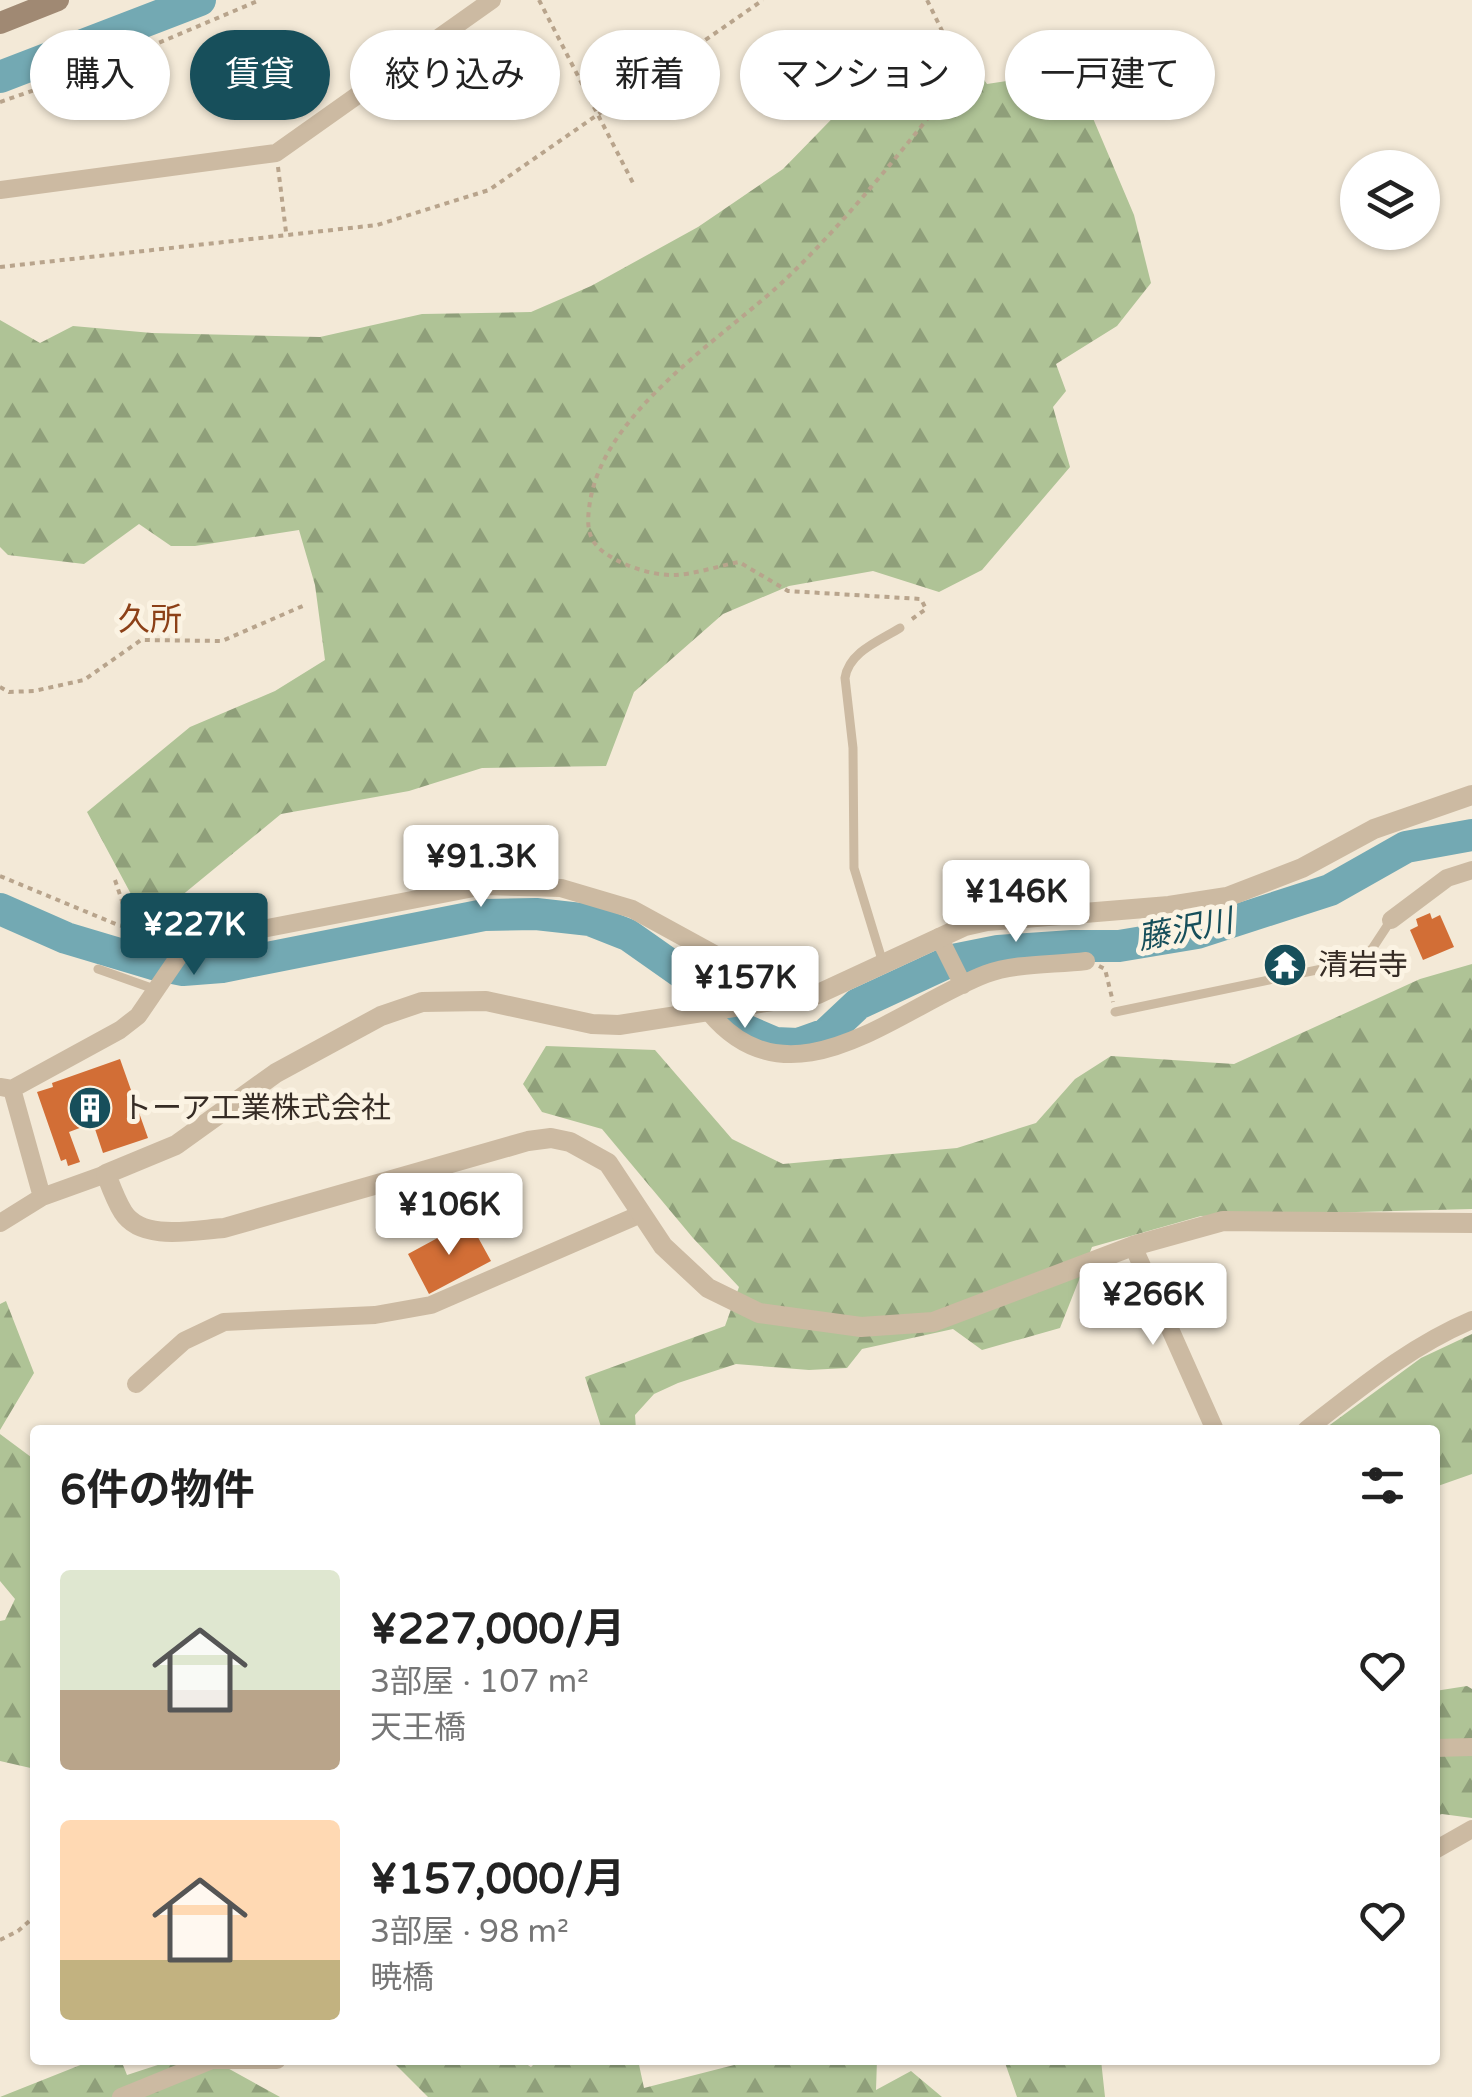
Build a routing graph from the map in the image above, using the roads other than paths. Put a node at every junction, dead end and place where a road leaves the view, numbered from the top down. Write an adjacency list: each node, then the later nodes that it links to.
1 (58, 0): 3 (main road)
2 (492, 0): 4 (street)
3 (0, 22)
4 (0, 190)
5 (900, 628): 11 (lane)
6 (1472, 795): 9 (street)
7 (1472, 870): 8 (street)
8 (1392, 920): 17 (lane)
9 (942, 943): 11 (street); 13 (street)
10 (1086, 961): 13 (street)
11 (884, 966): 15 (street)
12 (98, 969): 14 (lane)
13 (962, 982): 16 (street)
14 (157, 990): 15 (street); 18 (street)
15 (767, 1001): 16 (street)
16 (709, 1012): 19 (street)
17 (1115, 1012)
18 (6, 1088): 20 (street)
19 (106, 1174): 20 (street); 21 (street)
20 (42, 1197): 22 (street)
21 (641, 1214): 24 (street); 26 (street)
22 (0, 1223)
23 (1472, 1223): 24 (street)
24 (1134, 1246): 27 (street)
25 (1472, 1320): 28 (street)
26 (136, 1384)
27 (1213, 1425)
28 (1313, 1425)
29 (1440, 1748): 30 (street)
30 (1472, 1748)
31 (1472, 1829): 32 (street)
32 (1440, 1847)
33 (200, 2065): 34 (street)
34 (121, 2097)

